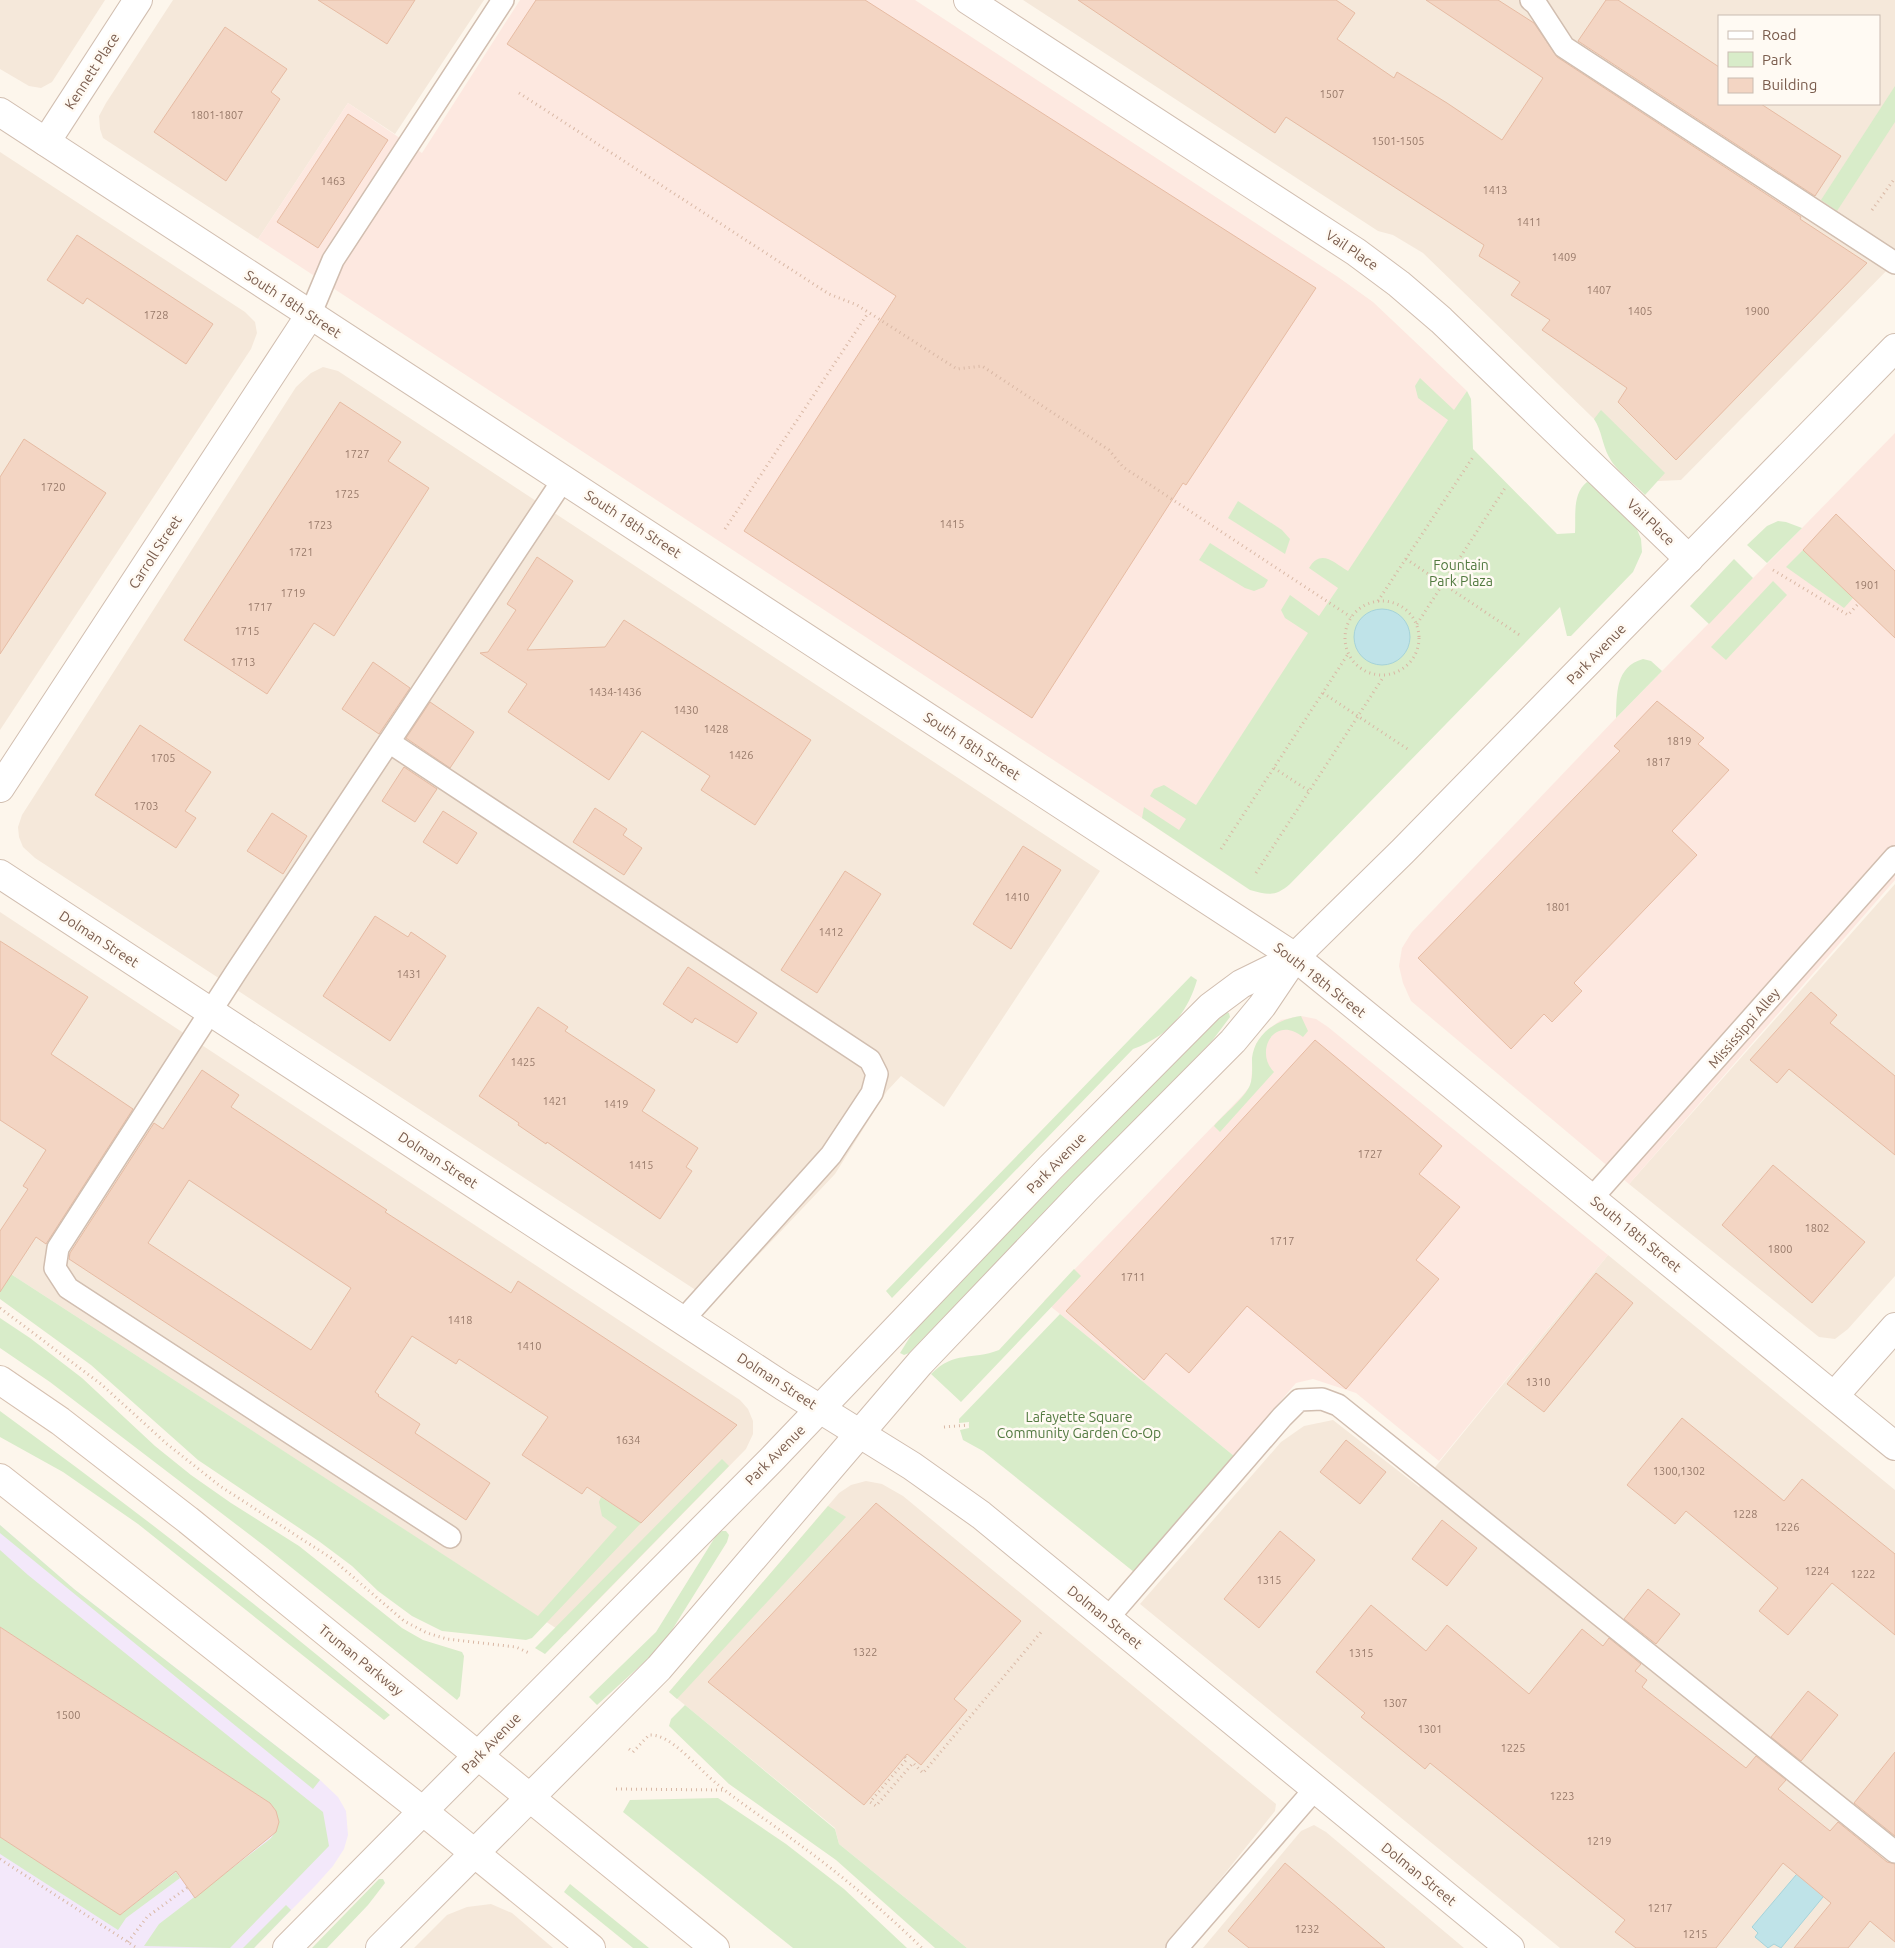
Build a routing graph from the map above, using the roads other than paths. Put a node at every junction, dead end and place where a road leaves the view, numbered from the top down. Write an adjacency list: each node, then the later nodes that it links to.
1 (138, 0): 6 (street, Kennett Place)
2 (503, 0): 8 (lane)
3 (968, 0): 11 (street, Vail Place)
4 (1531, 0): 7 (lane)
5 (0, 112): 6 (street, South 18th Street)
6 (46, 142): 8 (street, South 18th Street)
7 (1895, 263)
8 (310, 315): 10 (street, South 18th Street); 13 (street, Carroll Street)
9 (1895, 348): 11 (street, Park Avenue)
10 (563, 480): 12 (lane); 16 (street, South 18th Street)
11 (1689, 559): 16 (street, Park Avenue)
12 (389, 742): 17 (lane); 19 (lane)
13 (0, 788)
14 (1895, 857): 18 (lane, Mississippi Alley)
15 (0, 874): 17 (street, Dolman Street)
16 (1295, 957): 18 (street, South 18th Street); 23 (street, Park Avenue); 24 (street, Park Avenue)
17 (210, 1012): 19 (street, Dolman Street); 27 (lane)
18 (1592, 1198): 22 (street, South 18th Street)
19 (683, 1320): 23 (street, Dolman Street)
20 (1895, 1327): 22 (street)
21 (0, 1380): 29 (street, Truman Parkway)
22 (1834, 1396): 25 (street, South 18th Street)
23 (820, 1409): 24 (street, Dolman Street); 29 (street, Park Avenue)
24 (860, 1432): 28 (street, Dolman Street); 31 (street, Park Avenue)
25 (1895, 1446)
26 (0, 1478): 32 (street)
27 (450, 1536)
28 (1108, 1619): 30 (street, Dolman Street); 34 (lane)
29 (479, 1755): 31 (street, Truman Parkway); 32 (street, Park Avenue)
30 (1316, 1789): 39 (lane); 40 (street, Dolman Street)
31 (530, 1797): 33 (street, Park Avenue); 38 (street, Truman Parkway)
32 (424, 1812): 33 (street); 35 (street, Park Avenue)
33 (475, 1852): 36 (street, Park Avenue); 37 (street)
34 (1895, 1852)
35 (287, 1948)
36 (380, 1948)
37 (591, 1948)
38 (715, 1948)
39 (1177, 1948)
40 (1510, 1948)

